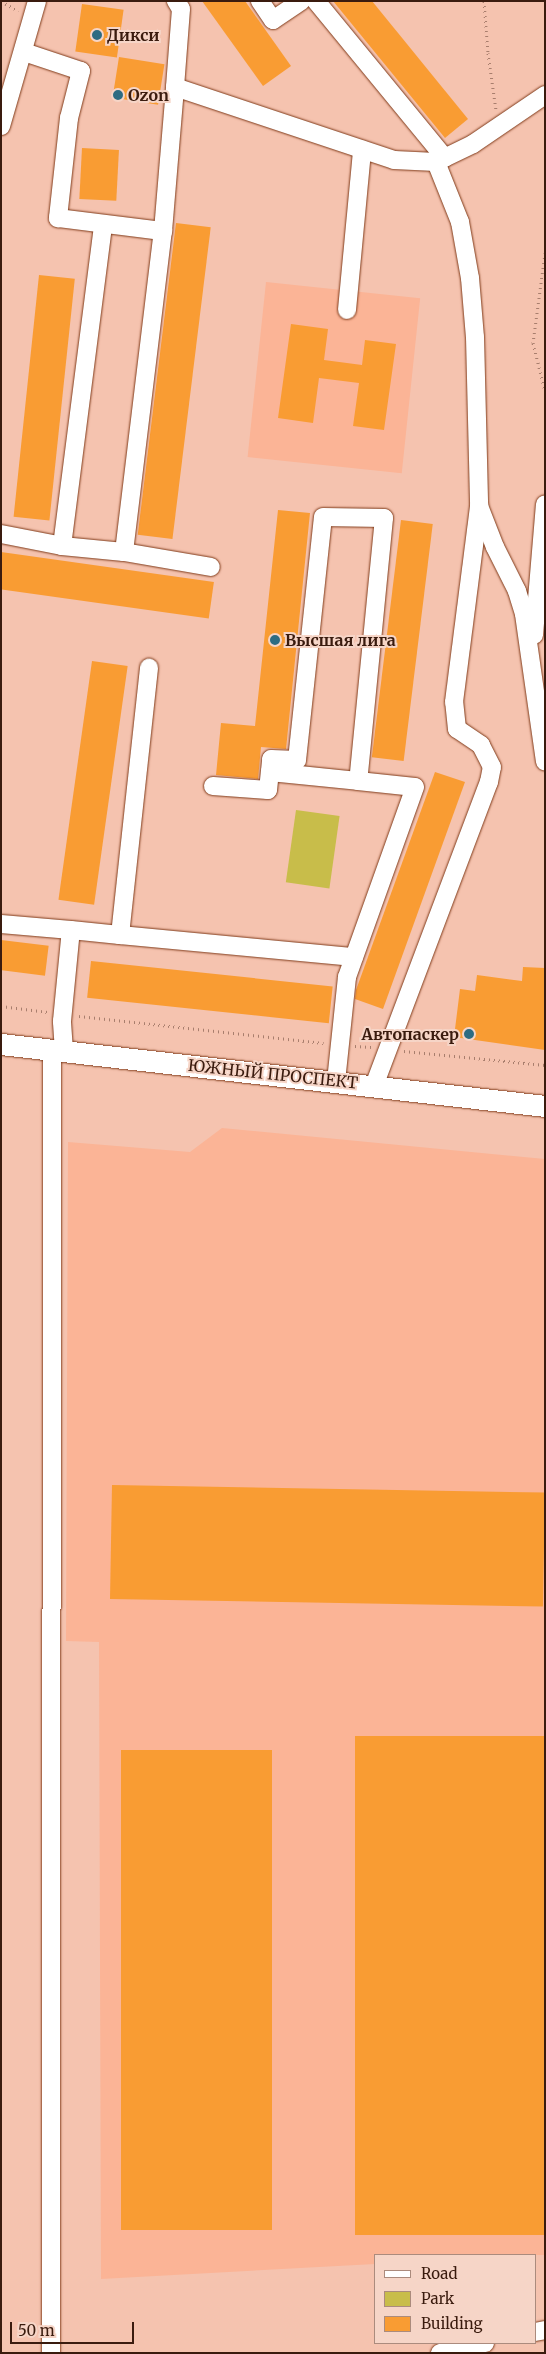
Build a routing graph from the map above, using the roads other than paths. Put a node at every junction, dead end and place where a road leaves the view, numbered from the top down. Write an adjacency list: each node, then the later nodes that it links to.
1 (37, 1): 6 (street)
2 (176, 1): 7 (street)
3 (260, 1): 4 (street)
4 (301, 1)
5 (316, 1): 11 (street)
6 (24, 52): 9 (street); 12 (street)
7 (174, 87): 10 (street); 13 (street)
8 (543, 98): 11 (street)
9 (1, 126)
10 (362, 150): 11 (street); 14 (street)
11 (440, 160): 16 (street)
12 (103, 225): 13 (street); 18 (street)
13 (163, 231): 20 (street)
14 (347, 310)
15 (545, 504): 19 (street)
16 (479, 506): 22 (street); 35 (street)
17 (1, 534): 18 (street)
18 (62, 546): 20 (street)
19 (543, 548): 22 (street)
20 (124, 552): 21 (street)
21 (212, 567)
22 (532, 664): 24 (street)
23 (149, 668): 30 (street)
24 (545, 762)
25 (270, 772): 26 (street); 26 (street); 27 (street)
26 (358, 781): 31 (street)
27 (213, 786)
28 (1, 924): 29 (street)
29 (71, 930): 30 (street); 33 (street)
30 (120, 935): 31 (street)
31 (354, 957): 34 (street)
32 (1, 1044): 33 (main road, ЮЖНЫЙ ПРОСПЕКТ)
33 (58, 1050): 34 (main road, ЮЖНЫЙ ПРОСПЕКТ); 38 (street)
34 (336, 1081): 35 (main road, ЮЖНЫЙ ПРОСПЕКТ)
35 (374, 1086): 36 (main road, ЮЖНЫЙ ПРОСПЕКТ)
36 (545, 1106)
37 (480, 2344): 39 (street)
38 (50, 2353)
39 (440, 2353)

